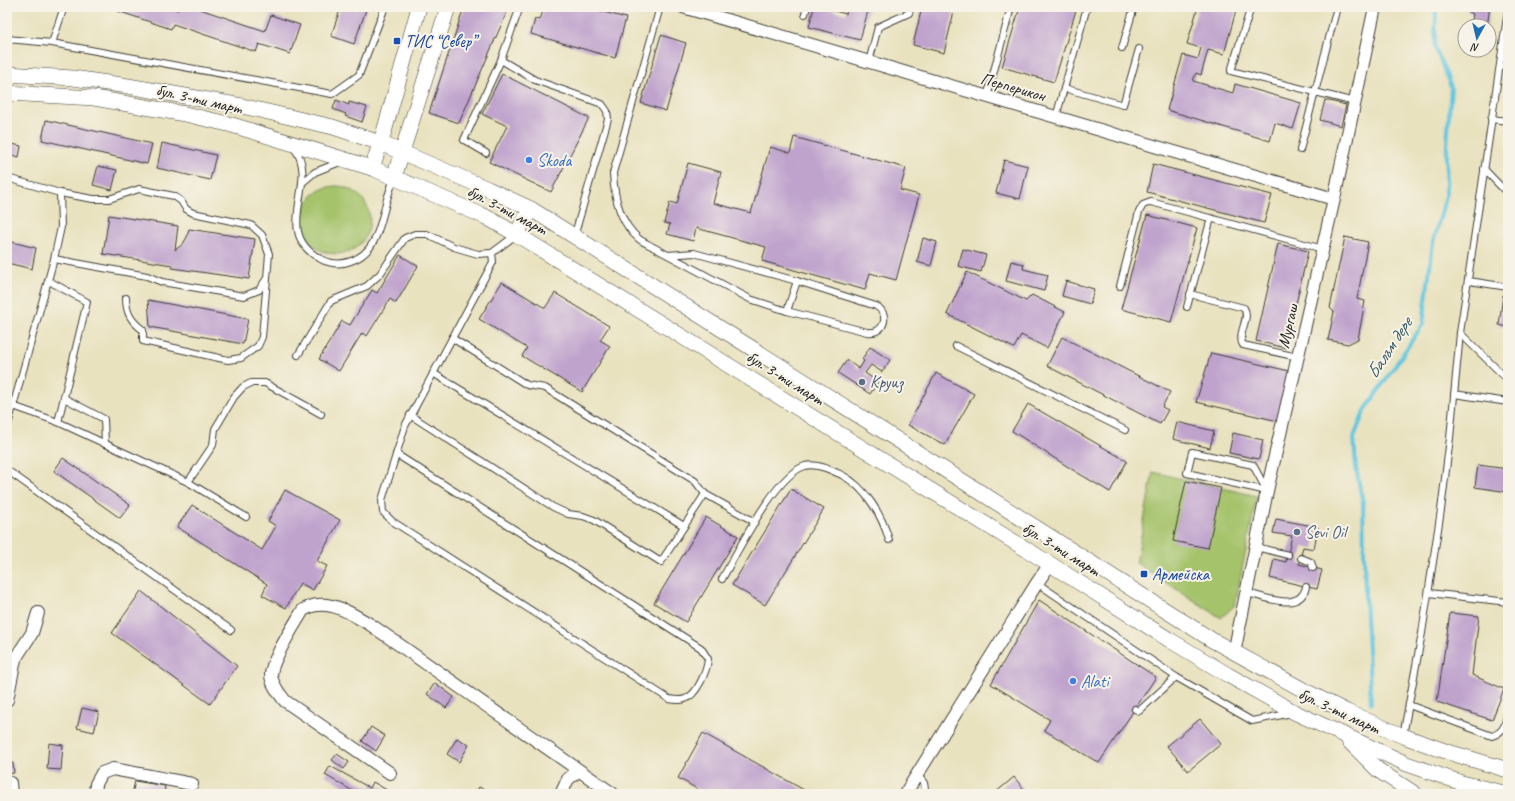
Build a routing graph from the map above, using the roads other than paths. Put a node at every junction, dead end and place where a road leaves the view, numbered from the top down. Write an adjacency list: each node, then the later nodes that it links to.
1 (64, 7): 20 (lane)
2 (385, 7): 20 (lane)
3 (419, 7): 35 (street)
4 (448, 7): 37 (street)
5 (520, 7): 23 (lane)
6 (660, 7): 54 (lane)
7 (683, 7): 24 (street, Перперикон)
8 (807, 7): 17 (lane)
9 (910, 7): 24 (lane)
10 (1011, 7): 29 (lane)
11 (1087, 7): 26 (lane)
12 (1134, 7): 21 (lane)
13 (1251, 7): 28 (lane)
14 (1337, 7): 28 (lane)
15 (1375, 7): 30 (street, Мургаш)
16 (1508, 10): 18 (lane)
17 (805, 14)
18 (1507, 23): 32 (lane)
19 (7, 38): 20 (lane)
20 (52, 43)
21 (1122, 48)
22 (1139, 49): 26 (lane)
23 (501, 60): 38 (lane); 51 (lane)
24 (869, 62): 29 (street, Перперикон)
25 (7, 74): 35 (street, бул. 3-ти март)
26 (1064, 88): 31 (lane)
27 (7, 93): 34 (street, бул. 3-ти март)
28 (1315, 93): 30 (lane); 36 (lane)
29 (987, 97): 31 (street, Перперикон)
30 (1355, 102): 47 (street, Мургаш)
31 (1056, 117): 47 (street, Перперикон)
32 (1491, 119): 33 (lane); 41 (lane)
33 (1508, 122)
34 (283, 140): 39 (street, бул. 3-ти март); 44 (lane)
35 (380, 143): 37 (street, бул. 3-ти март); 40 (street)
36 (1300, 150)
37 (402, 152): 42 (street); 48 (street, бул. 3-ти март)
38 (486, 153)
39 (347, 160): 40 (street, бул. 3-ти март); 44 (lane)
40 (372, 168): 42 (street, бул. 3-ти март)
41 (1484, 168): 46 (lane); 59 (lane)
42 (394, 177): 44 (lane); 50 (street, бул. 3-ти март)
43 (7, 178): 45 (lane)
44 (302, 183)
45 (60, 193): 55 (lane); 56 (lane)
46 (1508, 194)
47 (1334, 199): 52 (street, Мургаш)
48 (531, 209): 50 (street); 51 (street, бул. 3-ти март)
49 (1211, 218): 52 (lane); 60 (lane); 62 (lane)
50 (516, 234): 53 (lane); 96 (street, бул. 3-ти март)
51 (574, 236): 94 (street, бул. 3-ти март)
52 (1323, 249): 70 (street, Мургаш)
53 (492, 253): 67 (lane); 69 (lane)
54 (668, 255): 58 (lane); 65 (lane)
55 (54, 259): 56 (lane); 57 (lane)
56 (267, 278): 63 (lane)
57 (49, 281): 74 (lane); 76 (lane)
58 (796, 281): 65 (lane); 65 (lane)
59 (1468, 281): 61 (lane); 66 (lane)
60 (1120, 286)
61 (1508, 287)
62 (1190, 294): 64 (lane); 70 (lane)
63 (126, 298)
64 (1187, 307)
65 (787, 311)
66 (1460, 334): 72 (lane); 73 (lane)
67 (452, 338): 71 (lane); 87 (lane)
68 (956, 346): 81 (lane)
69 (298, 355)
70 (1298, 357): 86 (street, Мургаш)
71 (433, 373): 78 (lane); 90 (lane)
72 (1508, 380)
73 (1454, 394): 75 (lane); 102 (lane)
74 (64, 398): 79 (lane); 82 (lane)
75 (1508, 402)
76 (13, 406): 79 (lane); 80 (lane)
77 (321, 414): 85 (lane)
78 (410, 415): 83 (lane); 90 (lane)
79 (58, 422): 82 (lane)
80 (7, 428)
81 (1125, 430)
82 (105, 444): 85 (lane)
83 (396, 454): 83 (lane)
84 (7, 470): 105 (lane)
85 (188, 482): 88 (lane)
86 (1267, 491): 86 (lane); 92 (street, Мургаш)
87 (705, 494): 89 (lane); 90 (lane)
88 (246, 517)
89 (755, 522): 91 (lane); 98 (lane)
90 (684, 526)
91 (889, 540)
92 (1256, 547): 93 (lane); 101 (street, Мургаш)
93 (1288, 555)
94 (1079, 556): 96 (street); 106 (street, бул. 3-ти март)
95 (1301, 558): 97 (lane)
96 (1050, 564): 99 (street); 107 (street, бул. 3-ти март)
97 (1313, 568)
98 (722, 580)
99 (1037, 583): 108 (lane); 119 (street)
100 (1306, 587): 101 (lane)
101 (1247, 593): 106 (street, Мургаш)
102 (1429, 593): 103 (lane); 110 (lane)
103 (1508, 602)
104 (38, 613): 109 (street)
105 (230, 630)
106 (1234, 653): 107 (street); 115 (street, бул. 3-ти март)
107 (1228, 675): 113 (street, бул. 3-ти март)
108 (1176, 677): 112 (lane); 113 (lane)
109 (7, 700)
110 (1409, 705): 111 (lane); 115 (lane)
111 (1508, 706)
112 (1135, 709)
113 (1296, 713): 114 (street, бул. 3-ти март)
114 (1340, 732): 126 (street); 127 (street, бул. 3-ти март)
115 (1403, 736): 116 (street, бул. 3-ти март)
116 (1508, 770)
117 (578, 771): 118 (street); 122 (street); 123 (street)
118 (390, 773)
119 (917, 774): 124 (street); 125 (lane)
120 (192, 784): 121 (street)
121 (95, 794)
122 (561, 794)
123 (613, 794)
124 (905, 794)
125 (926, 794)
126 (1415, 794)
127 (1508, 794)

